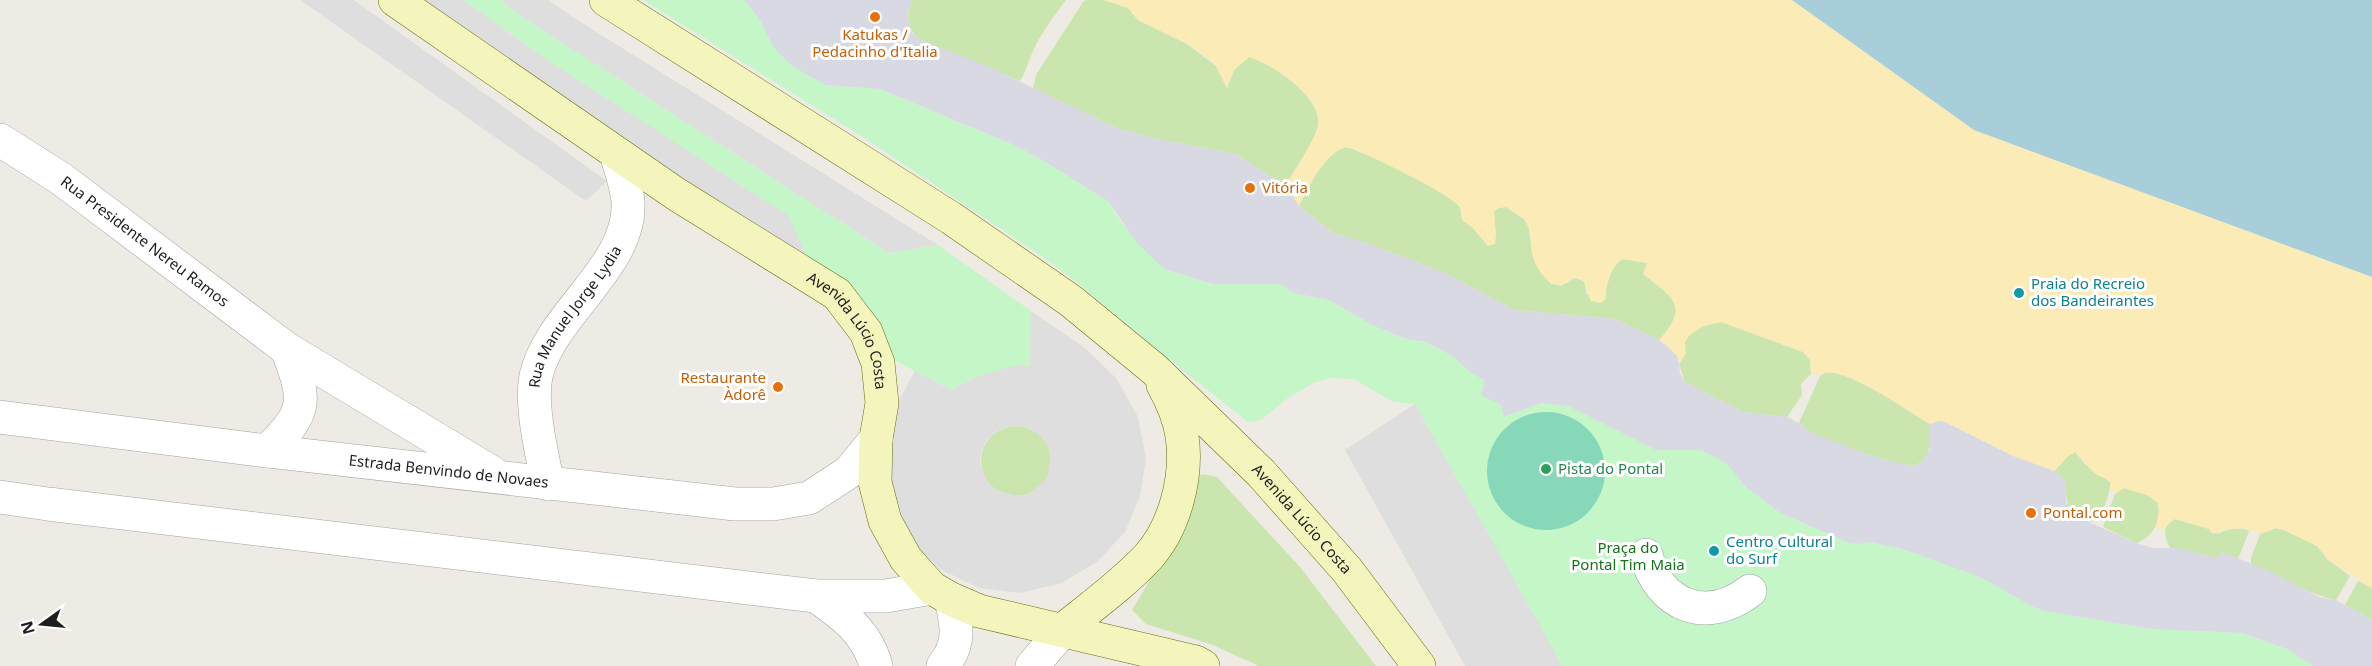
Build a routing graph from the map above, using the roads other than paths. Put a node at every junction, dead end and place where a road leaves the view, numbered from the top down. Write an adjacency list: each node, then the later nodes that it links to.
1 (395, 0): 4 (main road, Avenida Lúcio Costa)
2 (606, 0): 6 (main road, Avenida Lúcio Costa)
3 (0, 140): 5 (street, Rua Presidente Nereu Ramos)
4 (616, 153): 8 (main road, Avenida Lúcio Costa); 11 (street, Rua Manuel Jorge Lydia)
5 (287, 349): 9 (street); 10 (street, Rua Presidente Nereu Ramos)
6 (1155, 370): 17 (main road); 22 (main road, Avenida Lúcio Costa)
7 (0, 417): 9 (street, Estrada Benvindo de Novaes)
8 (876, 440): 11 (street, Estrada Benvindo de Novaes); 15 (main road, Avenida Lúcio Costa)
9 (267, 452): 10 (street, Estrada Benvindo de Novaes)
10 (502, 478): 11 (street, Estrada Benvindo de Novaes)
11 (548, 484)
12 (0, 497): 16 (street)
13 (1646, 555): 14 (street)
14 (1750, 591)
15 (941, 594): 16 (street); 17 (main road, Avenida Lúcio Costa); 19 (street)
16 (816, 596): 18 (street)
17 (1064, 629): 20 (street); 21 (main road, Avenida Lúcio Costa)
18 (876, 666)
19 (942, 666)
20 (1032, 666)
21 (1203, 666)
22 (1419, 666)

